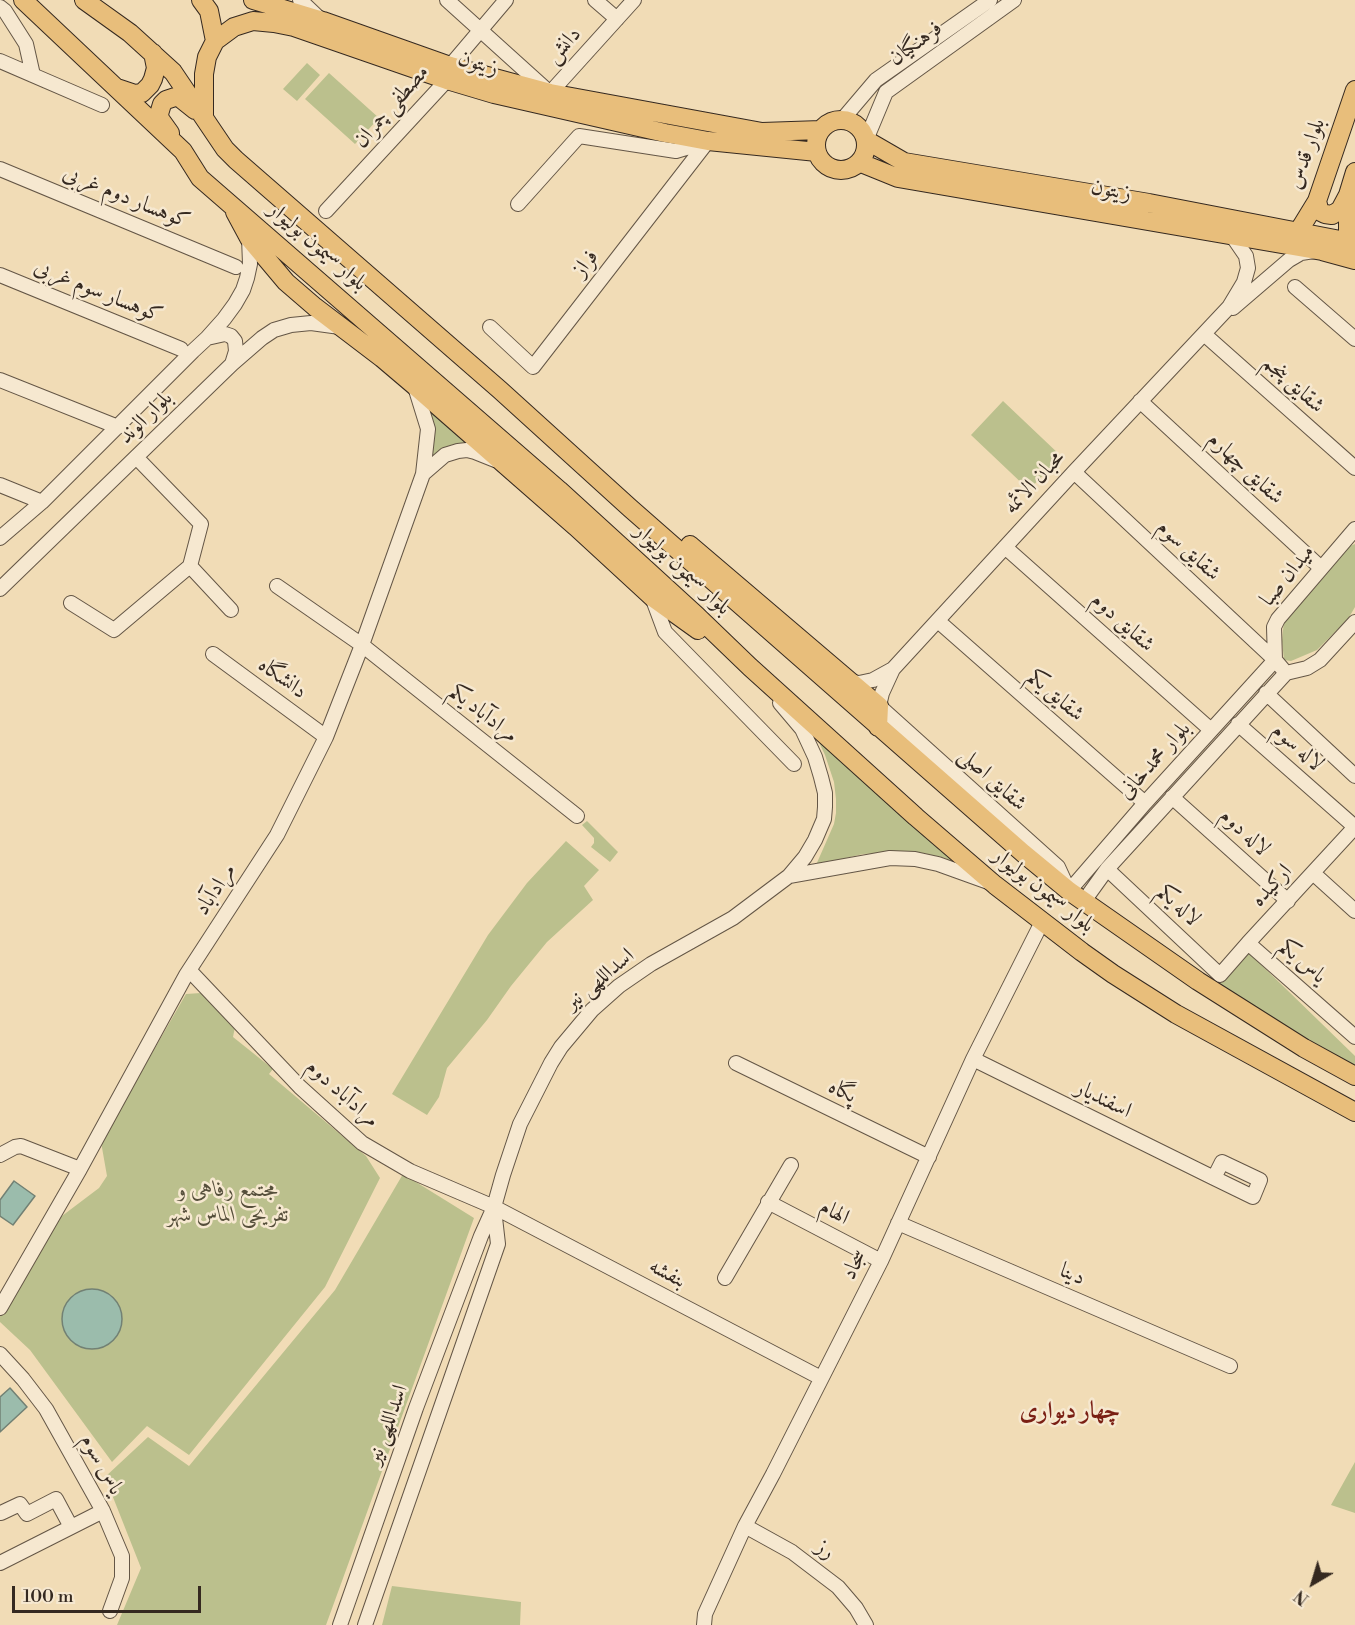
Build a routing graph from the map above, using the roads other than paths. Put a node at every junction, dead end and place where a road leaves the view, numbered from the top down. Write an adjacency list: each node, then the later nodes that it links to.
1 (23, 0): 21 (main road, بلوار سیمون بولیوار)
2 (84, 0): 17 (main road, بلوار سیمون بولیوار)
3 (201, 0): 16 (main road)
4 (253, 0): 14 (main road, زیتون)
5 (300, 0): 14 (street)
6 (447, 0): 15 (street)
7 (506, 0): 15 (street, مصطفی چمران)
8 (595, 0): 13 (street)
9 (634, 0): 13 (street, دانش)
10 (990, 0): 26 (street, فرهنگیان)
11 (1014, 0): 28 (street, فرهنگیان)
12 (0, 7): 20 (street)
13 (617, 19): 23 (street, دانش)
14 (322, 21): 19 (main road, زیتون)
15 (479, 30): 19 (street, مصطفی چمران); 23 (street)
16 (215, 41): 19 (main road, زیتون); 25 (main road)
17 (153, 53): 21 (main road); 25 (main road, بلوار سیمون بولیوار)
18 (0, 61): 20 (street)
19 (448, 73): 23 (main road, زیتون); 29 (main road, زیتون); 40 (street, مصطفی چمران)
20 (33, 75): 24 (street)
21 (115, 87): 30 (main road, بلوار سیمون بولیوار)
22 (1355, 90): 35 (main road, بلوار قدس)
23 (550, 93): 27 (main road, زیتون)
24 (102, 105)
25 (204, 118): 30 (main road); 68 (main road, بلوار سیمون بولیوار)
26 (842, 120): 27 (main road); 28 (main road)
27 (821, 130): 31 (main road)
28 (866, 140): 32 (main road); 37 (main road, زیتون)
29 (708, 141): 31 (main road, زیتون); 39 (street); 50 (street, فراز)
30 (183, 152): 36 (main road, بلوار سیمون بولیوار)
31 (817, 152): 32 (main road)
32 (861, 163): 41 (main road, زیتون)
33 (0, 169): 47 (street, کوهسار دوم غربی)
34 (1355, 172): 38 (main road)
35 (1317, 201): 38 (main road); 42 (main road, بلوار قدس)
36 (230, 203): 44 (main road); 84 (main road, بلوار سیمون بولیوار)
37 (1149, 203): 41 (main road); 42 (main road, زیتون)
38 (1351, 203): 45 (main road)
39 (518, 204)
40 (326, 211)
41 (1145, 221): 43 (main road, زیتون)
42 (1298, 232): 45 (main road, زیتون)
43 (1231, 236): 46 (main road, زیتون); 52 (street)
44 (249, 238): 51 (main road); 53 (street, بلوار الوند)
45 (1350, 250): 46 (main road, زیتون)
46 (1322, 251): 52 (street)
47 (236, 267)
48 (0, 275): 55 (street, کوهسار سوم غربی)
49 (1295, 286): 54 (street)
50 (490, 327)
51 (343, 328): 56 (street, بلوار الوند); 58 (main road)
52 (1207, 330): 59 (street, محبان الائمه); 63 (street, شقایق پنجم)
53 (207, 338): 56 (street); 60 (street, بلوار الوند)
54 (1355, 339)
55 (181, 349)
56 (232, 364): 61 (street, بلوار الوند)
57 (0, 380): 60 (street)
58 (415, 386): 62 (main road); 65 (street, مرادآباد)
59 (1140, 401): 64 (street, محبان الائمه); 73 (street, شقایق چهارم)
60 (118, 427): 67 (street, بلوار الوند)
61 (136, 457): 72 (street); 75 (street, بلوار الوند)
62 (503, 463): 65 (street); 76 (main road)
63 (1355, 468)
64 (1074, 472): 71 (street, محبان الائمه); 83 (street, شقایق سوم)
65 (423, 474): 81 (street, مرادآباد)
66 (0, 485): 67 (street)
67 (42, 502): 70 (street, بلوار الوند)
68 (630, 508): 87 (main road); 91 (main road, بلوار سیمون بولیوار)
69 (1355, 529): 73 (street, میدان صبا)
70 (0, 538)
71 (1005, 547): 79 (street, محبان الائمه); 92 (street, شقایق دوم)
72 (190, 566): 77 (street); 78 (street)
73 (1321, 568): 83 (street, میدان صبا)
74 (277, 586): 81 (street, مرادآباد یکم)
75 (0, 589)
76 (652, 597): 84 (main road); 94 (street)
77 (71, 603)
78 (231, 610)
79 (938, 621): 85 (street, محبان الائمه); 97 (street, شقایق یکم)
80 (1352, 632): 86 (street)
81 (362, 645): 93 (street, مرادآباد); 98 (street, مرادآباد یکم)
82 (213, 654): 93 (street, دانشگاه)
83 (1275, 660): 86 (street); 92 (street, بلوار محمدخانی)
84 (750, 667): 102 (street, اسداللهی نیر); 103 (main road, بلوار سیمون بولیوار)
85 (893, 669): 87 (street, محبان الائمه); 89 (street, محبان الائمه)
86 (1286, 673): 88 (street, بلوار محمدخانی)
87 (849, 681): 89 (main road)
88 (1266, 693): 90 (street, بلوار محمدخانی); 95 (street)
89 (879, 706): 91 (main road); 104 (street, شقایق اصلی)
90 (1238, 724): 96 (street, بلوار محمدخانی); 99 (street, لاله سوم)
91 (878, 727): 104 (main road, بلوار سیمون بولیوار)
92 (1211, 730): 97 (street, بلوار محمدخانی)
93 (326, 737): 109 (street, مرادآباد)
94 (794, 764)
95 (1355, 776)
96 (1172, 796): 100 (street, بلوار محمدخانی); 105 (street, لاله دوم)
97 (1145, 803): 104 (street, بلوار محمدخانی)
98 (577, 816)
99 (1355, 827): 101 (street, ارکیده)
100 (1107, 869): 104 (street, بلوار محمدخانی); 110 (street, لاله یکم)
101 (1313, 873): 105 (street, ارکیده); 106 (street)
102 (789, 876): 103 (street, اسداللهی نیر); 122 (street, اسداللهی نیر)
103 (995, 885): 107 (main road, بلوار سیمون بولیوار)
104 (1076, 896): 114 (main road, بلوار سیمون بولیوار)
105 (1288, 901): 108 (street, ارکیده)
106 (1355, 911)
107 (1042, 922): 112 (street, سجاد); 115 (main road, بلوار سیمون بولیوار)
108 (1248, 943): 110 (street, ارکیده); 111 (street, یاس یکم)
109 (190, 971): 119 (street, مرادآباد); 122 (street, مرادآباد دوم)
110 (1220, 975)
111 (1355, 1037)
112 (973, 1059): 117 (street, سجاد); 120 (street, اسفندیار)
113 (736, 1063): 117 (street, پگاه)
114 (1355, 1076)
115 (1355, 1112)
116 (0, 1155): 119 (street)
117 (929, 1157): 123 (street, سجاد)
118 (791, 1165): 121 (street)
119 (81, 1169): 126 (street, مرادآباد)
120 (1214, 1178)
121 (768, 1202): 124 (street, الهام); 125 (street)
122 (494, 1207): 129 (street, بنفشه); 136 (street, اسداللهی نیر); 137 (street, اسداللهی نیر)
123 (898, 1223): 124 (street, سجاد); 128 (street, دینا)
124 (881, 1261): 129 (street, سجاد)
125 (725, 1278)
126 (0, 1308)
127 (0, 1354): 130 (street, یاس سوم)
128 (1230, 1365)
129 (821, 1378): 132 (street, سجاد)
130 (103, 1511): 133 (street); 135 (street, یاس سوم)
131 (2, 1513): 133 (street)
132 (745, 1526): 138 (street, سجاد); 139 (street, رز)
133 (71, 1527): 134 (street)
134 (0, 1563)
135 (110, 1611)
136 (340, 1625)
137 (365, 1625)
138 (704, 1625)
139 (866, 1625)

